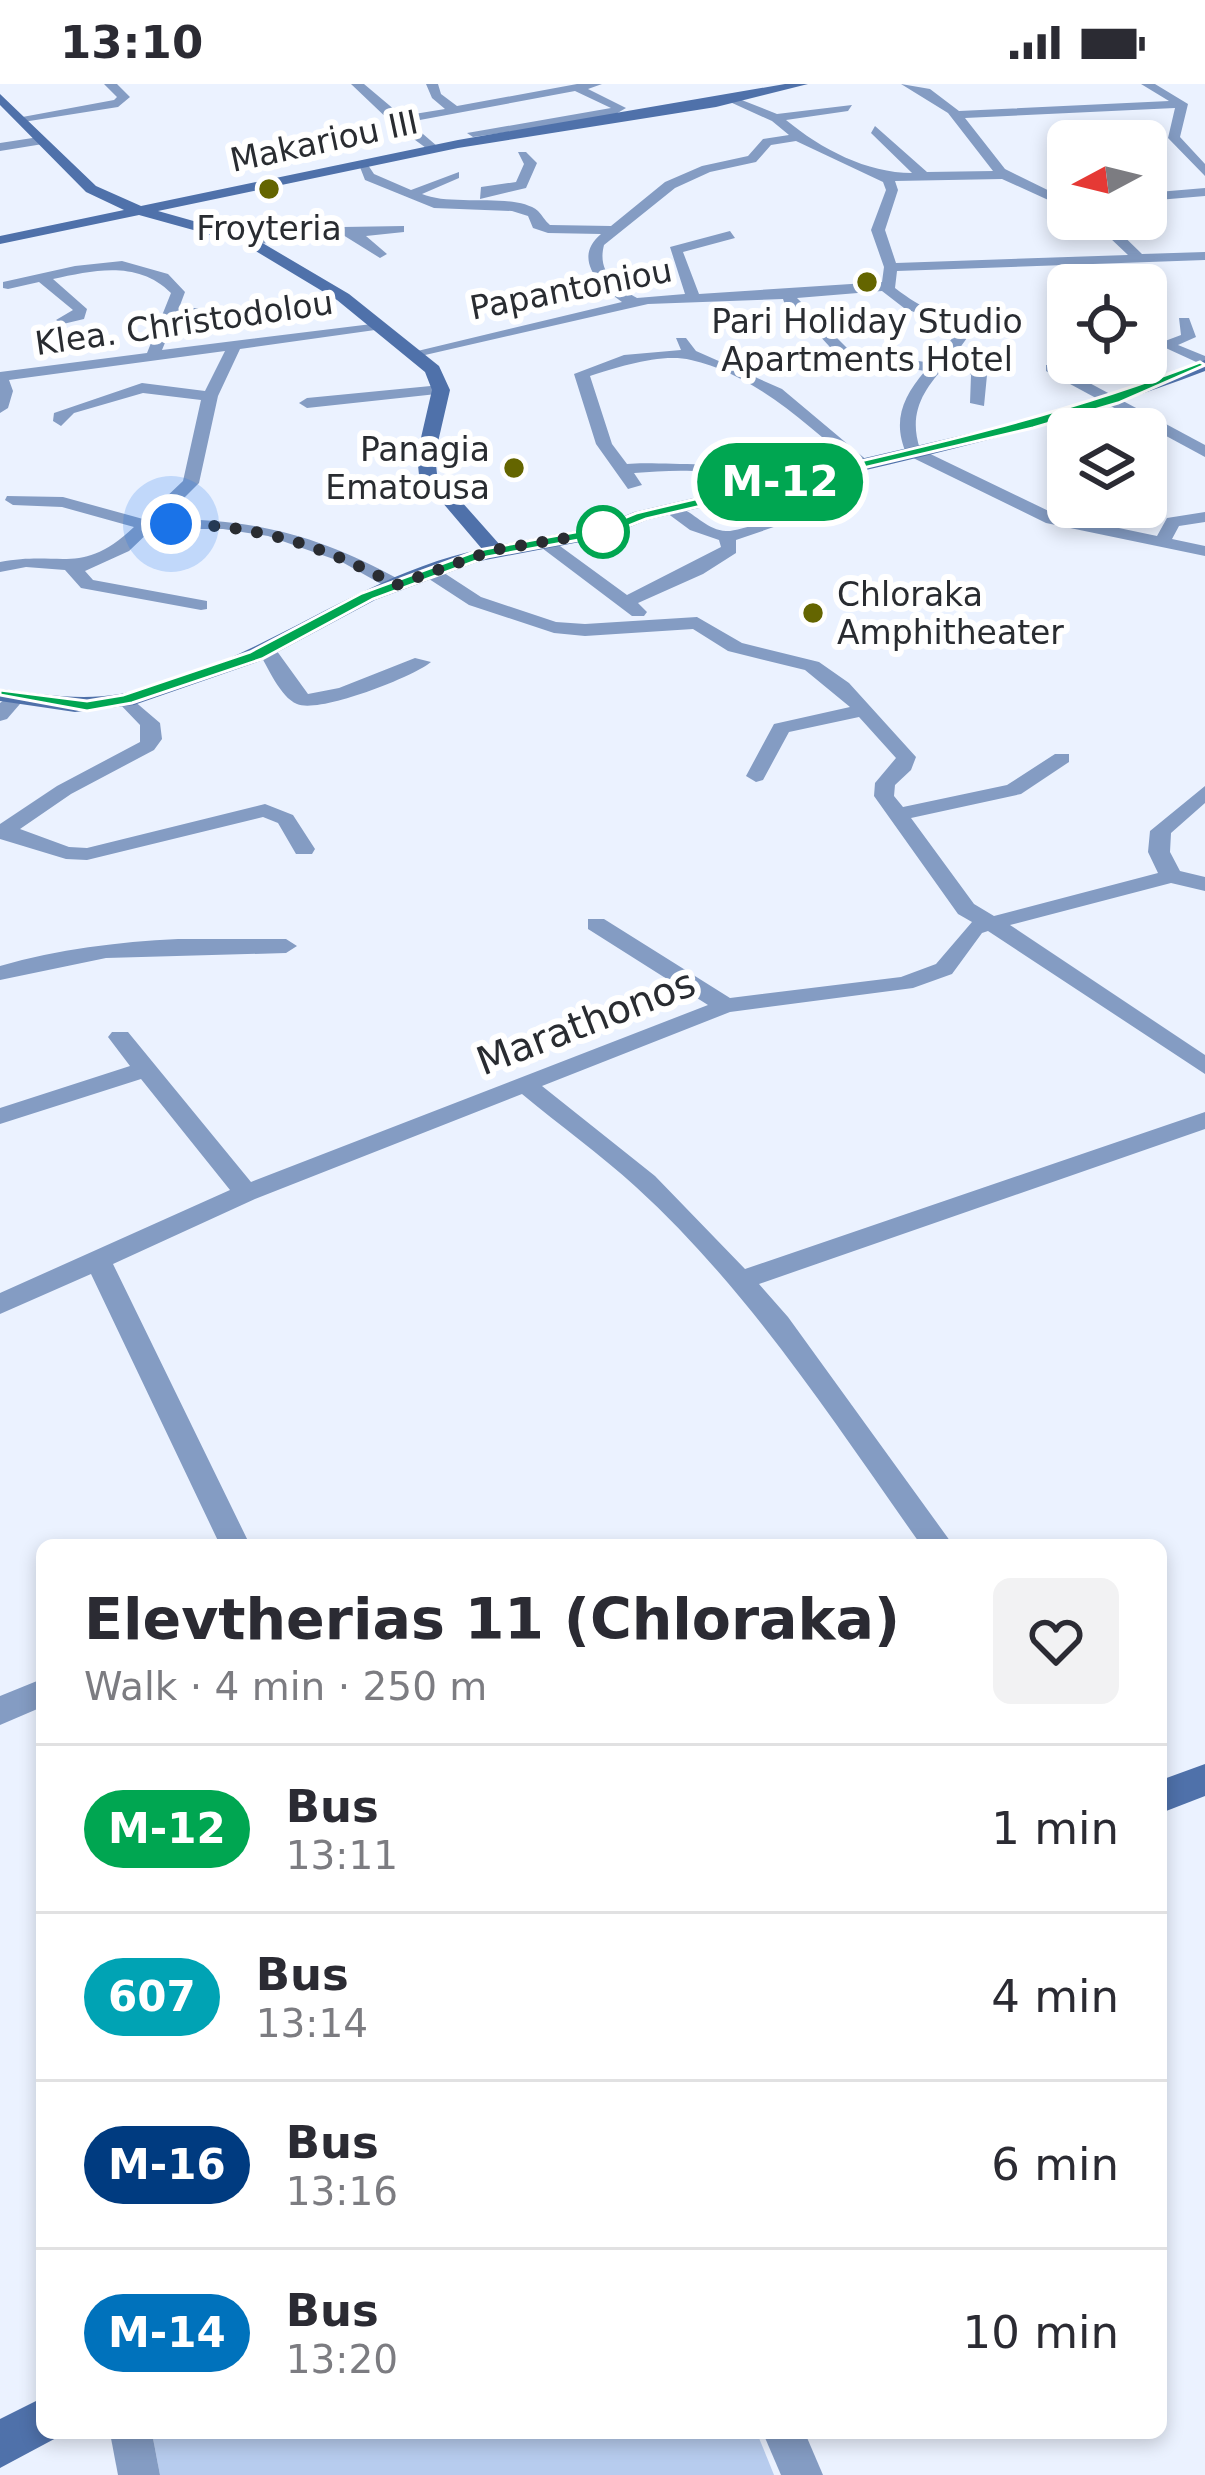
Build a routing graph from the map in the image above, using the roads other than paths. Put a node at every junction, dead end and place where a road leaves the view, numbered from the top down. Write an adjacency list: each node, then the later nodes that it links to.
1 (110, 84): 17 (street)
2 (357, 84): 19 (street)
3 (596, 84): 9 (street)
4 (907, 84): 16 (street)
5 (1148, 84): 13 (street)
6 (432, 85): 7 (street); 15 (street)
7 (452, 85)
8 (794, 85): 12 (main road, Makariou III)
9 (579, 88): 15 (street); 21 (street)
10 (697, 90): 12 (main road)
11 (0, 98): 17 (main road)
12 (734, 100): 18 (street); 25 (main road, Makariou III)
13 (1182, 104): 16 (street); 28 (street)
14 (848, 107): 18 (street)
15 (457, 112): 19 (street)
16 (958, 115): 29 (street)
17 (23, 118): 23 (main road)
18 (776, 118): 22 (street)
19 (398, 122): 25 (street)
20 (875, 130): 31 (street)
21 (473, 133)
22 (796, 136): 32 (street); 40 (street)
23 (39, 141): 24 (street); 38 (main road)
24 (0, 147)
25 (433, 149): 27 (main road, Makariou III)
26 (522, 155): 37 (street)
27 (362, 165): 34 (street); 38 (main road, Makariou III)
28 (1203, 167)
29 (1005, 175): 31 (street); 35 (street)
30 (455, 176): 34 (street)
31 (923, 176): 32 (street)
32 (883, 177): 49 (street)
33 (1205, 193): 36 (street)
34 (412, 194): 37 (street)
35 (1047, 195)
36 (1167, 196)
37 (486, 206): 40 (street)
38 (137, 210): 43 (main road, Makariou III); 45 (main road)
39 (399, 229): 41 (street)
40 (615, 230): 55 (street)
41 (354, 233): 45 (street); 46 (street)
42 (730, 235): 54 (street)
43 (0, 240)
44 (1123, 240): 48 (street)
45 (250, 242): 61 (main road)
46 (380, 254)
47 (1205, 256): 48 (street)
48 (1140, 260): 49 (street)
49 (891, 267): 52 (street)
50 (44, 279): 51 (street); 56 (street); 57 (street)
51 (8, 285)
52 (886, 286): 53 (street, Papantoniou); 62 (street)
53 (793, 290): 54 (street, Papantoniou); 70 (street)
54 (693, 296): 55 (street, Papantoniou)
55 (634, 303): 68 (street, Papantoniou)
56 (173, 312): 59 (street); 67 (street)
57 (63, 320)
58 (1005, 320): 62 (street)
59 (235, 321)
60 (1184, 321): 64 (street)
61 (375, 326): 66 (street, Klea. Christodolou); 68 (main road)
62 (967, 328): 70 (street)
63 (679, 338): 69 (street)
64 (1167, 343)
65 (1167, 345): 71 (street)
66 (233, 349): 67 (street, Klea. Christodolou); 75 (street)
67 (154, 353): 72 (street, Klea. Christodolou)
68 (412, 354): 74 (main road)
69 (691, 355): 84 (street); 85 (street)
70 (941, 363): 78 (street); 82 (street)
71 (1205, 363): 76 (main road)
72 (0, 378): 79 (street)
73 (1082, 384): 76 (street)
74 (441, 390): 77 (street); 99 (main road)
75 (210, 396): 80 (street); 95 (street)
76 (1114, 400): 82 (main road); 83 (street)
77 (308, 403)
78 (978, 403)
79 (0, 408)
80 (61, 421)
81 (755, 442): 87 (street)
82 (913, 452): 84 (main road); 98 (street)
83 (1205, 452)
84 (861, 462): 86 (main road)
85 (621, 470): 87 (street); 89 (street)
86 (825, 471): 90 (main road); 96 (street)
87 (735, 472): 90 (street)
88 (72, 483): 92 (street)
89 (634, 485)
90 (758, 488): 93 (main road)
91 (13, 500): 92 (street)
92 (63, 502): 95 (street)
93 (673, 509): 96 (street); 97 (main road)
94 (1205, 517): 98 (street)
95 (143, 524): 102 (street); 104 (street)
96 (727, 537): 105 (street)
97 (543, 542): 99 (main road); 105 (street)
98 (1162, 542): 100 (street)
99 (494, 550): 103 (main road)
100 (1205, 550)
101 (0, 567): 102 (street)
102 (71, 567): 106 (street)
103 (432, 573): 104 (main road); 107 (street)
104 (396, 585): 108 (main road)
105 (626, 602): 107 (street)
106 (201, 605)
107 (650, 624): 112 (street)
108 (266, 651): 109 (street); 111 (main road)
109 (422, 662)
110 (8, 696): 111 (main road); 113 (street)
111 (126, 700): 118 (street)
112 (865, 710): 115 (street); 117 (street)
113 (0, 715)
114 (1062, 758): 117 (street)
115 (756, 776)
116 (1205, 792): 120 (street)
117 (897, 815): 123 (street)
118 (2, 831): 119 (street)
119 (304, 849)
120 (1172, 876): 121 (street, Marathonos); 123 (street, Marathonos)
121 (1205, 884)
122 (596, 924): 126 (street)
123 (992, 924): 126 (street, Marathonos); 128 (street)
124 (286, 946): 125 (street)
125 (0, 973)
126 (726, 1006): 130 (street, Marathonos)
127 (120, 1037): 129 (street)
128 (1205, 1066)
129 (146, 1070): 131 (street); 133 (street)
130 (524, 1084): 133 (street, Marathonos); 135 (street)
131 (0, 1116)
132 (1205, 1120): 135 (street)
133 (246, 1192): 134 (street, Marathonos)
134 (98, 1261): 136 (street, Marathonos); 137 (street)
135 (740, 1281): 138 (street)
136 (0, 1304)
137 (232, 1539)
138 (934, 1539)
139 (36, 1695): 140 (street)
140 (0, 1711)
141 (1205, 1780): 142 (main road)
142 (1167, 1795)
143 (36, 2425): 146 (main road)
144 (132, 2439): 147 (street)
145 (787, 2439): 148 (street)
146 (0, 2446)
147 (140, 2475)
148 (802, 2475)

